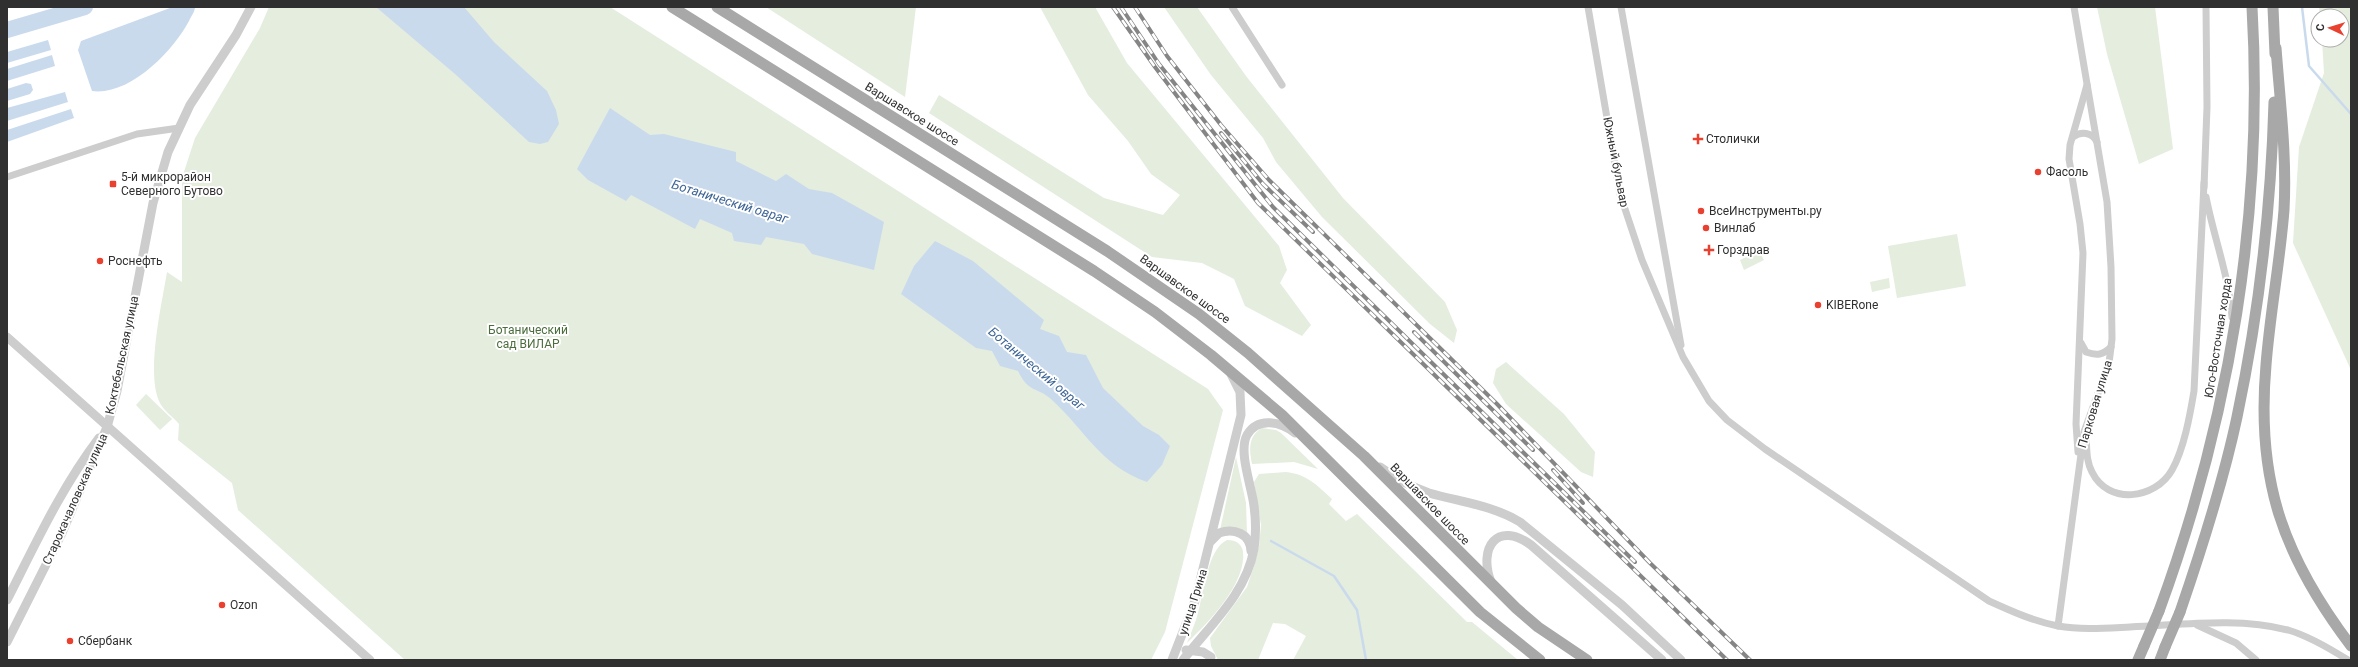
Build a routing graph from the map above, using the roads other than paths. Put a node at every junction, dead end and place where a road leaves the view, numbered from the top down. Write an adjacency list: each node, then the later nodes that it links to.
1 (251, 7): 14 (street, Коктебельская улица)
2 (672, 7): 23 (main road)
3 (717, 7): 27 (main road, Варшавское шоссе)
4 (1232, 7): 13 (street)
5 (1588, 7): 24 (street, Южный бульвар)
6 (1621, 7): 24 (street, Южный бульвар)
7 (2074, 7): 12 (street, Парковая улица)
8 (2206, 7): 18 (street)
9 (2252, 7): 21 (main road, Юго-Восточная хорда)
10 (2273, 7): 11 (main road)
11 (2276, 48): 38 (main road); 49 (main road, bridge)
12 (2088, 82): 15 (street, Парковая улица); 16 (street, Парковая улица)
13 (1282, 85)
14 (178, 128): 17 (street); 25 (street, Коктебельская улица)
15 (2072, 137): 16 (street); 20 (street, Парковая улица)
16 (2099, 145): 22 (street, Парковая улица)
17 (7, 177)
18 (2204, 183): 21 (street); 26 (street)
19 (7, 337): 25 (street)
20 (2080, 341): 22 (street); 29 (street, Парковая улица)
21 (2232, 344): 48 (main road, Юго-Восточная хорда, bridge)
22 (2111, 347): 26 (street, Парковая улица)
23 (1211, 355): 28 (main road); 30 (street, улица Грина)
24 (1683, 357): 35 (street, Южный бульвар)
25 (107, 427): 33 (street, Старокачаловская улица); 37 (street, Старокачаловская улица); 42 (street, Коктебельская улица)
26 (2086, 427): 29 (street, Парковая улица)
27 (1364, 456): 32 (main road, Варшавское шоссе); 47 (street)
28 (1326, 458): 31 (street); 44 (main road)
29 (2079, 463): 35 (street)
30 (1210, 543): 31 (street); 40 (street, улица Грина)
31 (1249, 564): 36 (street, улица Грина)
32 (1493, 587): 45 (main road, Варшавское шоссе); 46 (street)
33 (7, 600)
34 (2195, 624): 35 (street, Южный бульвар); 50 (street); 51 (street, Южный бульвар)
35 (2058, 626)
36 (1206, 632): 39 (street, улица Грина); 41 (street)
37 (7, 642)
38 (2351, 646)
39 (1191, 649): 40 (street); 41 (street); 43 (street, улица Грина)
40 (1172, 659)
41 (1212, 659)
42 (370, 660)
43 (1183, 660)
44 (1540, 660)
45 (1587, 660)
46 (1662, 660)
47 (1681, 660)
48 (2138, 660)
49 (2160, 660)
50 (2256, 660)
51 (2348, 660)

